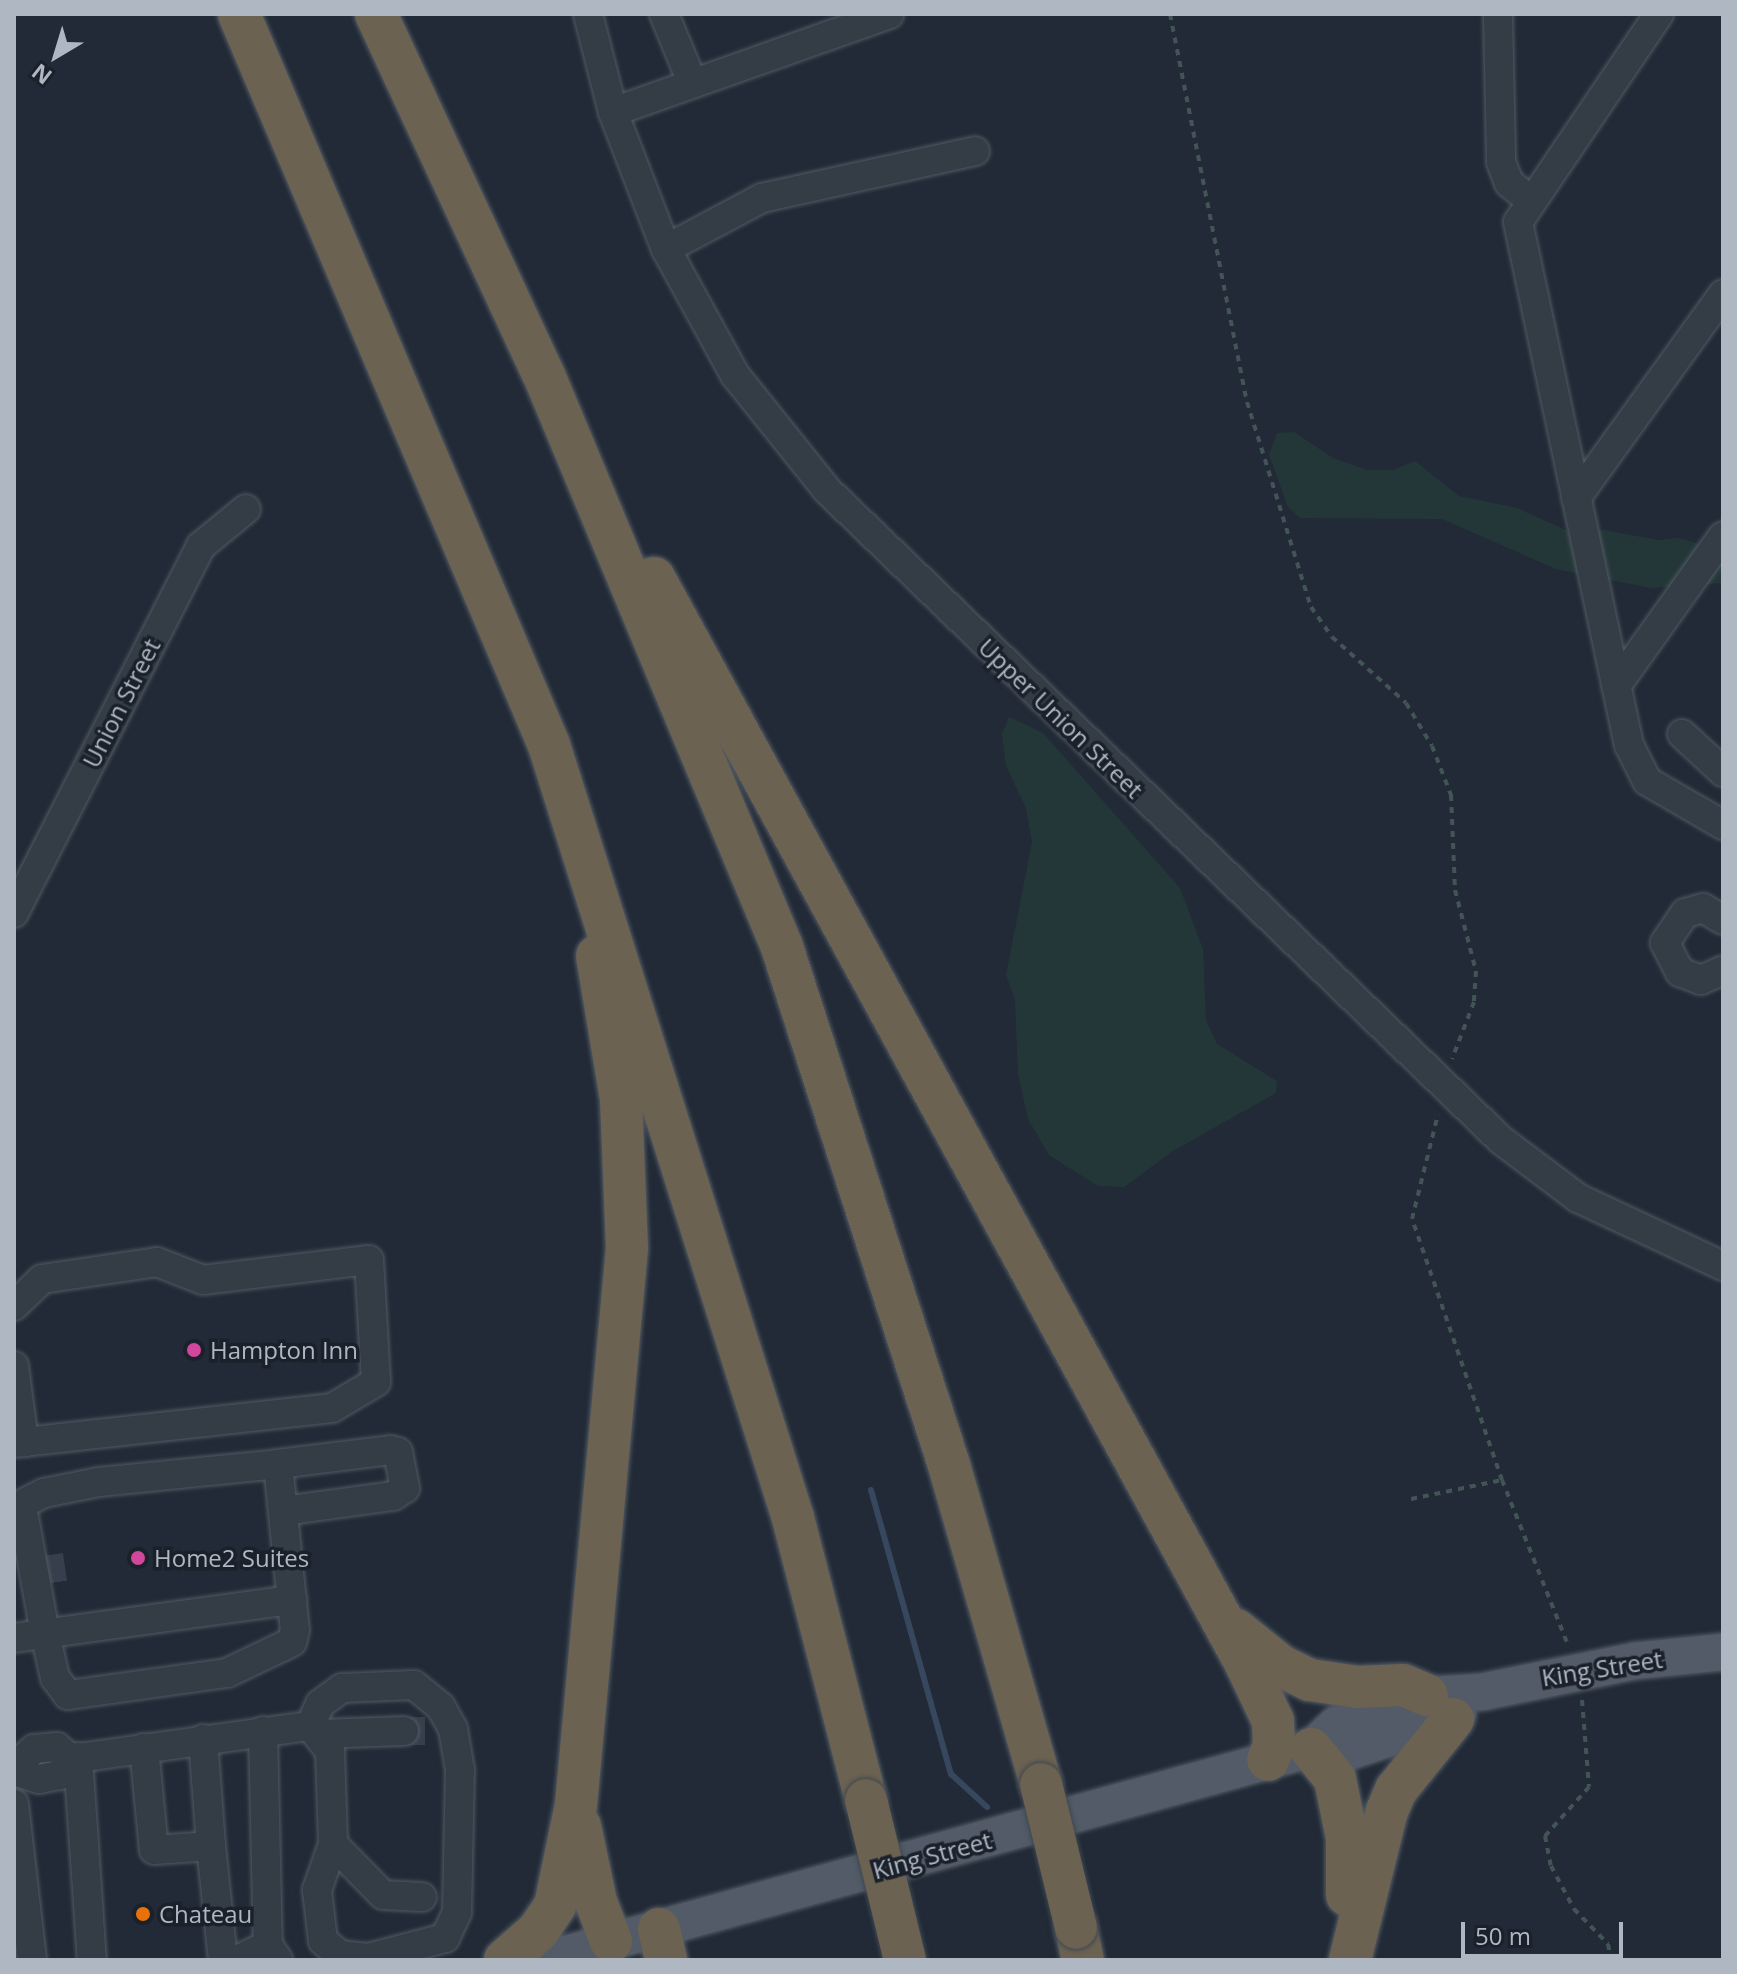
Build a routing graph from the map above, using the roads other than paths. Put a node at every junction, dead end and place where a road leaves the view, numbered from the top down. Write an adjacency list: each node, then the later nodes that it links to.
1 (239, 14): 18 (highway)
2 (376, 14): 14 (highway)
3 (588, 14): 9 (street, Upper Union Street)
4 (664, 14): 8 (street)
5 (889, 14): 8 (street)
6 (1498, 14): 11 (street)
7 (1659, 14): 11 (street)
8 (692, 82): 9 (street)
9 (613, 112): 12 (street, Upper Union Street)
10 (975, 151): 12 (street)
11 (1530, 200): 15 (street)
12 (666, 249): 27 (street, Upper Union Street)
13 (1723, 294): 15 (street)
14 (543, 373): 37 (highway); 59 (highway, bridge)
15 (1576, 498): 19 (street)
16 (246, 509): 24 (street, Union Street)
17 (1723, 536): 19 (street)
18 (521, 670): 52 (highway); 68 (highway, bridge)
19 (1616, 686): 22 (street)
20 (1682, 734): 21 (street)
21 (1723, 773): 22 (street)
22 (1696, 811): 23 (street)
23 (1723, 825)
24 (14, 913)
25 (1723, 920): 26 (street)
26 (1723, 970)
27 (1723, 1266)
28 (14, 1306): 30 (street)
29 (14, 1366): 30 (street)
30 (19, 1443)
31 (278, 1464): 32 (street); 32 (street); 33 (street)
32 (284, 1511): 36 (street)
33 (26, 1535): 34 (street); 38 (street)
34 (49, 1555)
35 (55, 1595): 38 (street)
36 (292, 1600): 38 (street); 38 (street)
37 (1220, 1616): 41 (highway); 49 (highway)
38 (43, 1627): 39 (street)
39 (14, 1638)
40 (1723, 1652): 41 (main road, King Street)
41 (1454, 1702): 47 (main road, King Street); 60 (highway)
42 (314, 1730): 43 (street); 43 (street); 44 (street); 53 (street)
43 (427, 1730): 53 (street)
44 (263, 1731): 45 (street); 61 (street)
45 (203, 1739): 46 (street); 54 (street)
46 (144, 1748): 48 (street); 54 (street)
47 (1315, 1748): 49 (main road, King Street); 60 (highway)
48 (75, 1758): 50 (street); 63 (street)
49 (1268, 1760): 58 (main road, King Street)
50 (14, 1769)
51 (14, 1804): 56 (street)
52 (576, 1805): 57 (highway); 66 (highway)
53 (333, 1844): 55 (street)
54 (211, 1846): 64 (street)
55 (422, 1897)
56 (21, 1910): 62 (street)
57 (611, 1941): 58 (main road, King Street); 67 (main road, King Street)
58 (662, 1944)
59 (1079, 1944)
60 (1352, 1946)
61 (273, 1952): 65 (street)
62 (32, 1960)
63 (92, 1960)
64 (223, 1960)
65 (237, 1960)
66 (505, 1960)
67 (544, 1960)
68 (905, 1960)

